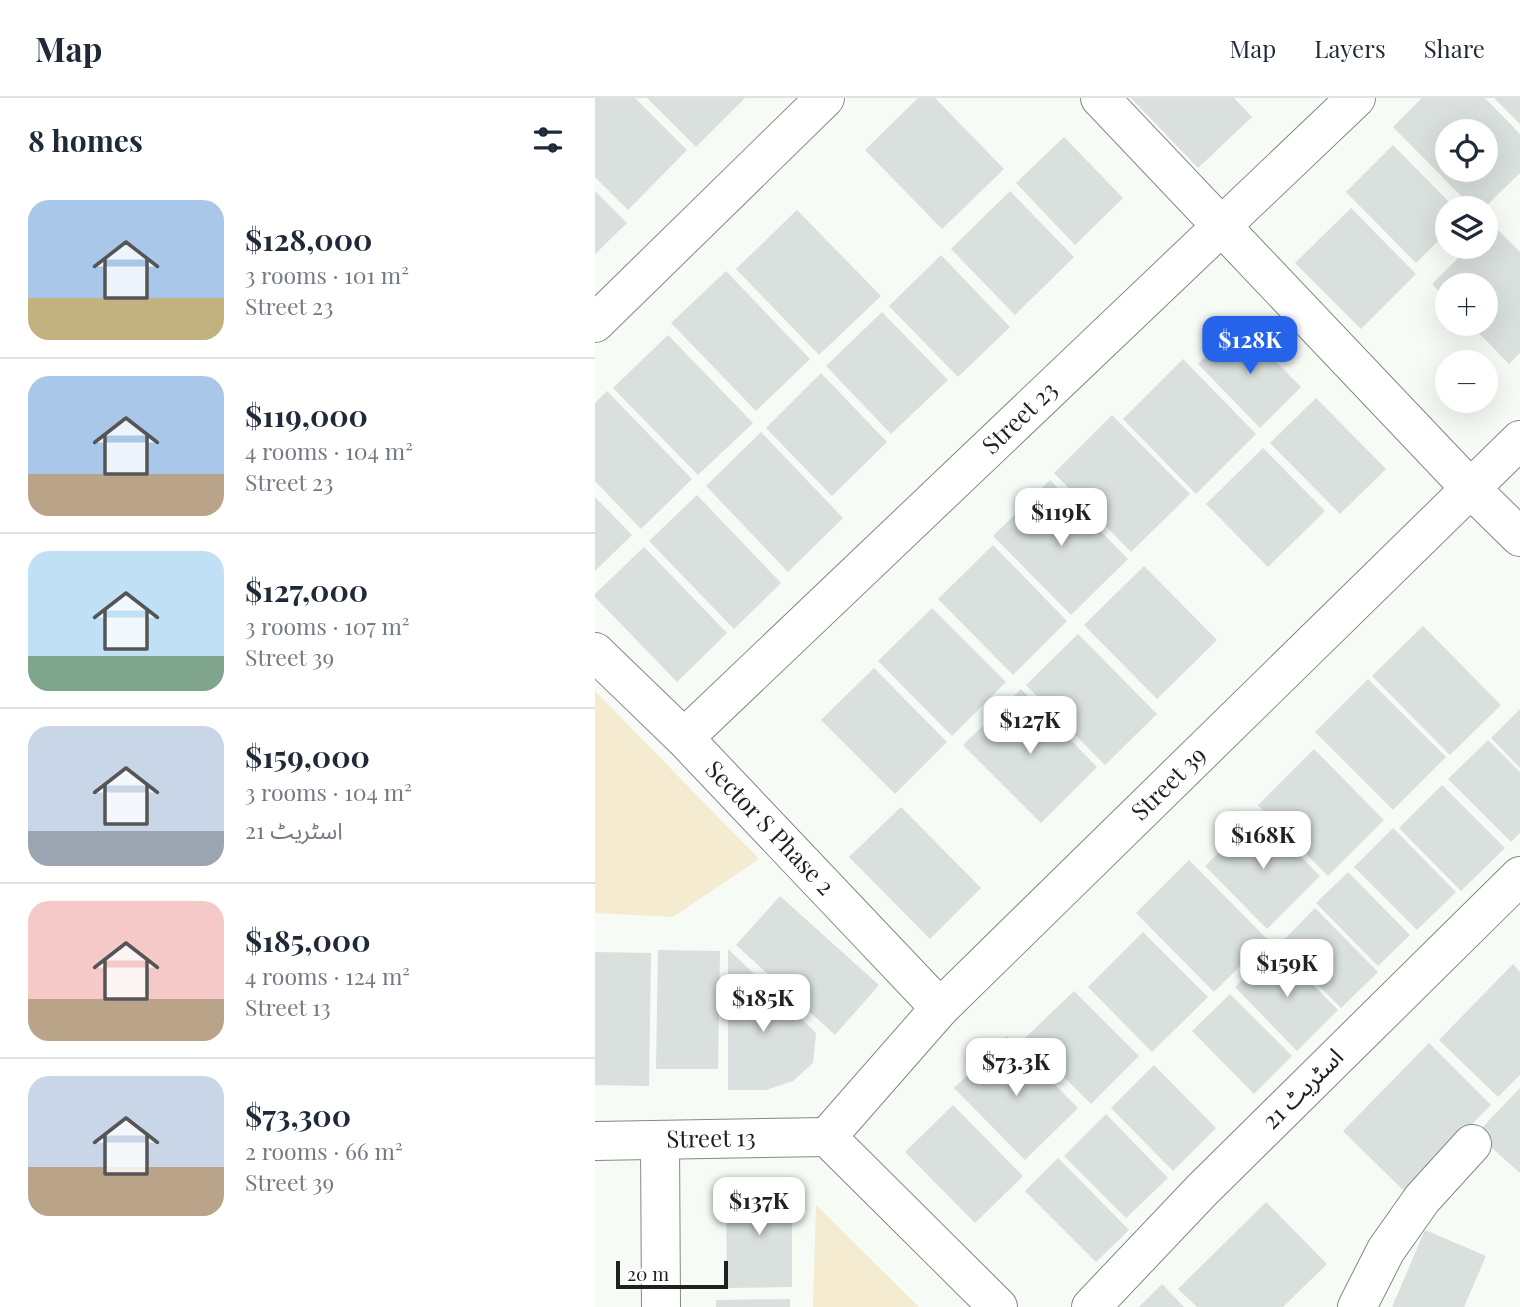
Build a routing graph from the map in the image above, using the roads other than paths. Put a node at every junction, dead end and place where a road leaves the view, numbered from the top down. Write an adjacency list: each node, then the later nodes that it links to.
1 (825, 98): 5 (street)
2 (1100, 98): 4 (street)
3 (1356, 98): 4 (street, Street 23)
4 (1222, 227): 7 (street); 10 (street, Street 23)
5 (595, 323)
6 (1520, 440): 7 (street, Street 39)
7 (1470, 488): 8 (street); 12 (street, Street 39)
8 (1520, 537)
9 (595, 652): 10 (street, Sector S Phase 2)
10 (684, 738): 12 (street, Sector S Phase 2)
11 (1520, 876): 19 (street, اسٹریٹ 21)
12 (940, 1008): 13 (street, Street 39)
13 (827, 1137): 15 (street, Street 13); 18 (street)
14 (595, 1141): 15 (street, Street 13)
15 (660, 1141): 17 (street)
16 (1472, 1144): 20 (street)
17 (661, 1307)
18 (998, 1307)
19 (1091, 1307)
20 (1357, 1307)

